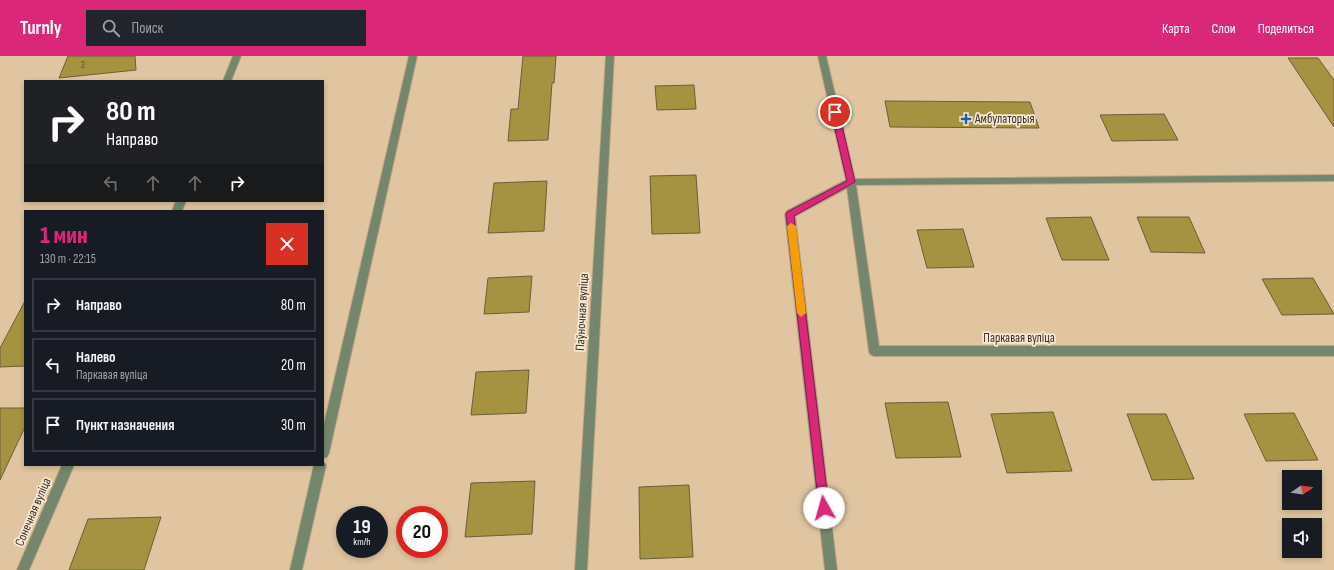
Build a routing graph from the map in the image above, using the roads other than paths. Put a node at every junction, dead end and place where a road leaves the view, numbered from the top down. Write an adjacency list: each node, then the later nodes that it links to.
1 (237, 56): 5 (street)
2 (413, 56): 9 (street)
3 (610, 56): 14 (street, Паўночная вуліца)
4 (822, 56): 7 (street, Паркавая вуліца)
5 (227, 80)
6 (1334, 178): 7 (street)
7 (851, 182): 8 (street, Паркавая вуліца); 15 (street)
8 (1334, 351)
9 (324, 449)
10 (68, 466): 12 (street, Сонечная вуліца)
11 (320, 466): 13 (street)
12 (23, 570)
13 (296, 570)
14 (581, 570)
15 (831, 570)

